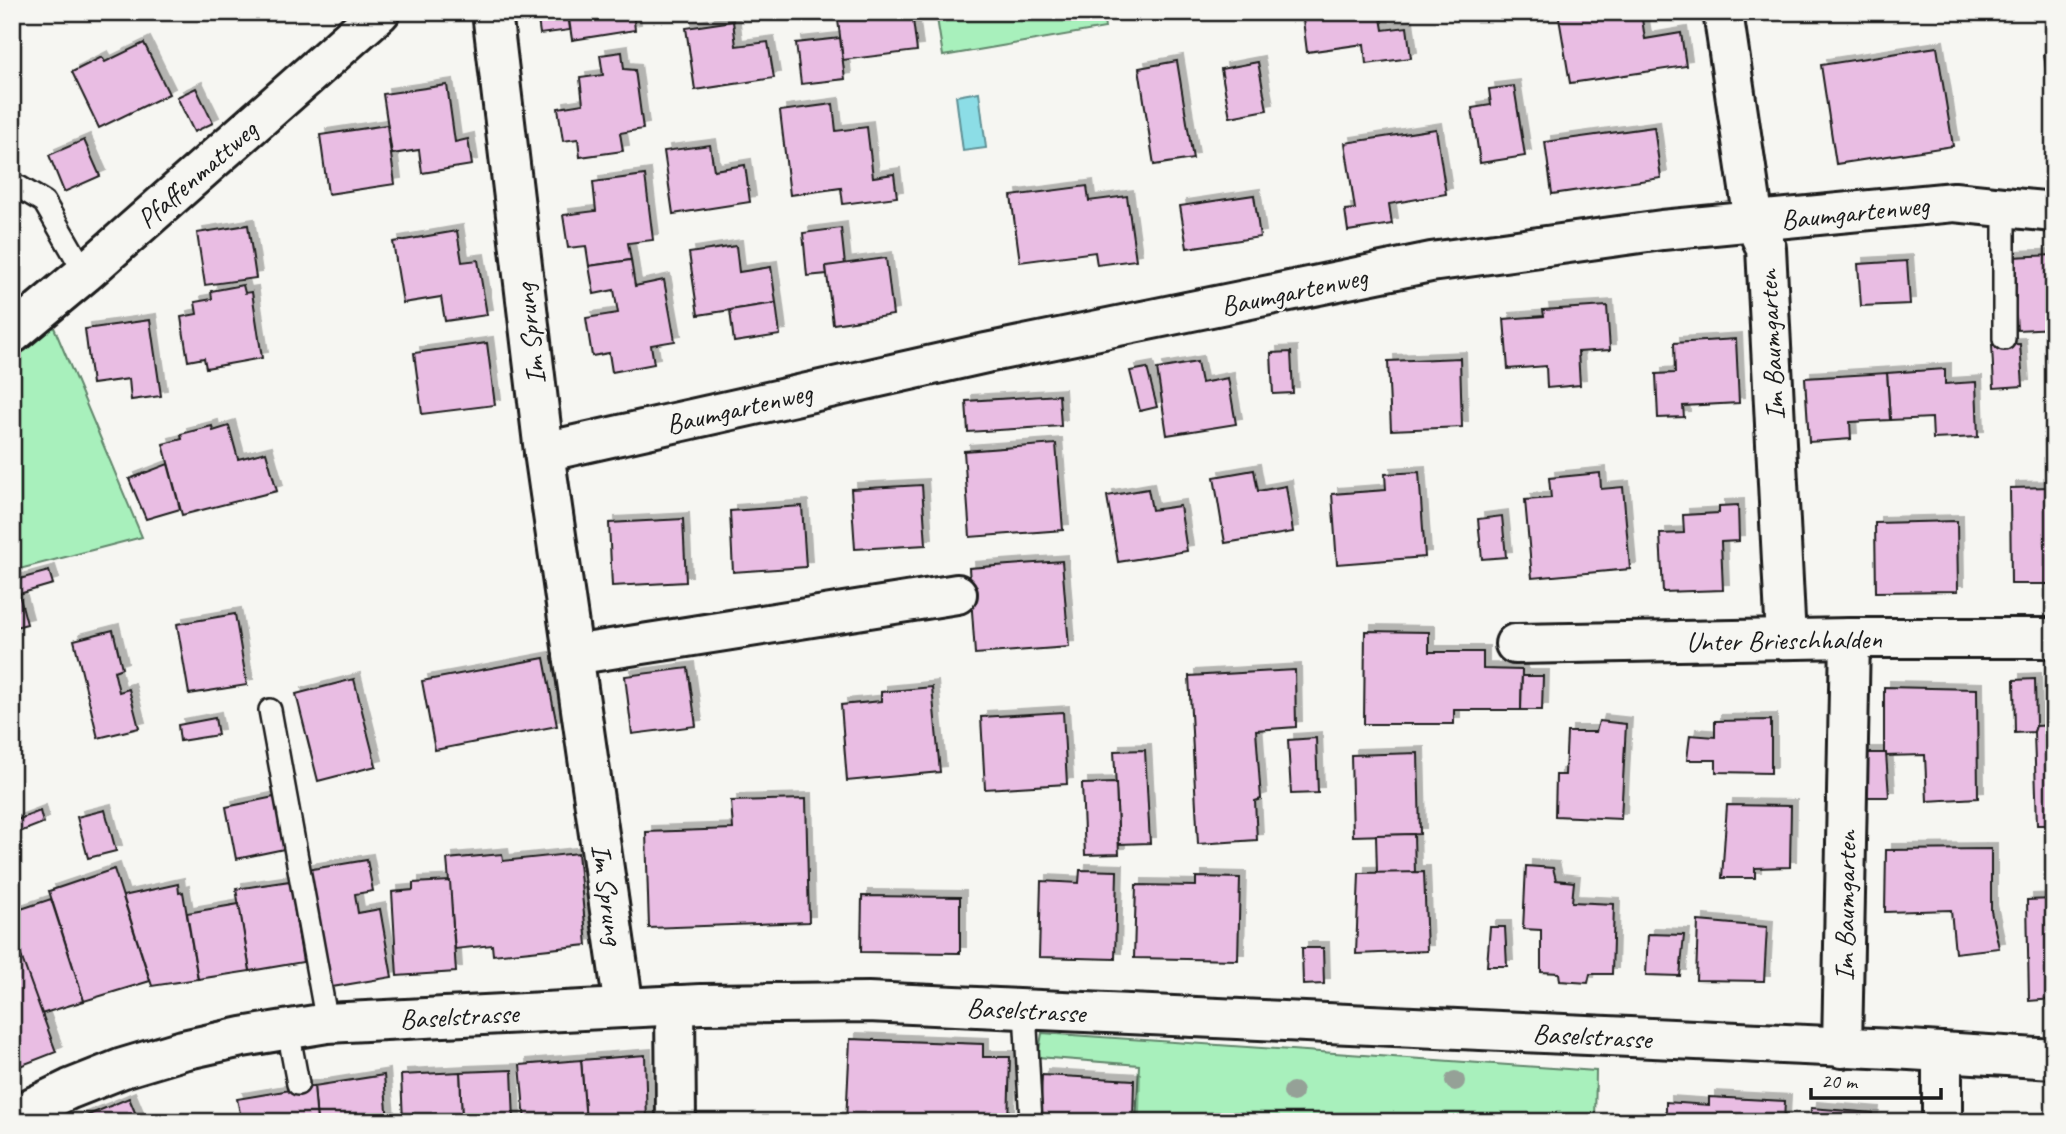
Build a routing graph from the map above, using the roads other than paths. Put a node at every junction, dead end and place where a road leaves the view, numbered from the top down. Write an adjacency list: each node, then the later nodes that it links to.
1 (380, 12): 8 (street, Pfaffenmattweg)
2 (492, 12): 11 (street, Im Sprung)
3 (1723, 12): 7 (street, Im Baumgarten)
4 (12, 190): 8 (lane)
5 (2004, 207): 6 (street, Baumgartenweg); 7 (street, Baumgartenweg); 10 (lane)
6 (2054, 212)
7 (1754, 222): 11 (street, Baumgartenweg); 15 (street, Im Baumgarten)
8 (85, 273): 9 (street, Pfaffenmattweg)
9 (12, 334)
10 (2004, 338)
11 (544, 452): 17 (street, Im Sprung)
12 (957, 594): 17 (street)
13 (1850, 638): 14 (street, Unter Brieschhalden); 15 (street, Unter Brieschhalden); 24 (street, Im Baumgarten)
14 (2054, 638)
15 (1786, 639): 16 (street, Unter Brieschhalden)
16 (1515, 644)
17 (573, 655): 20 (street, Im Sprung)
18 (270, 710): 22 (lane)
19 (675, 1005): 20 (street, Baselstrasse); 21 (street, Baselstrasse); 29 (street)
20 (624, 1008): 22 (street, Baselstrasse)
21 (1025, 1010): 24 (street, Baselstrasse); 30 (lane)
22 (327, 1023): 23 (street, Baselstrasse)
23 (288, 1030): 27 (lane); 28 (street, Baselstrasse)
24 (1842, 1048): 25 (street, Baselstrasse)
25 (1942, 1052): 26 (street, Baselstrasse); 31 (street)
26 (2054, 1059)
27 (298, 1084)
28 (12, 1117)
29 (676, 1122)
30 (1031, 1122)
31 (1942, 1122)

